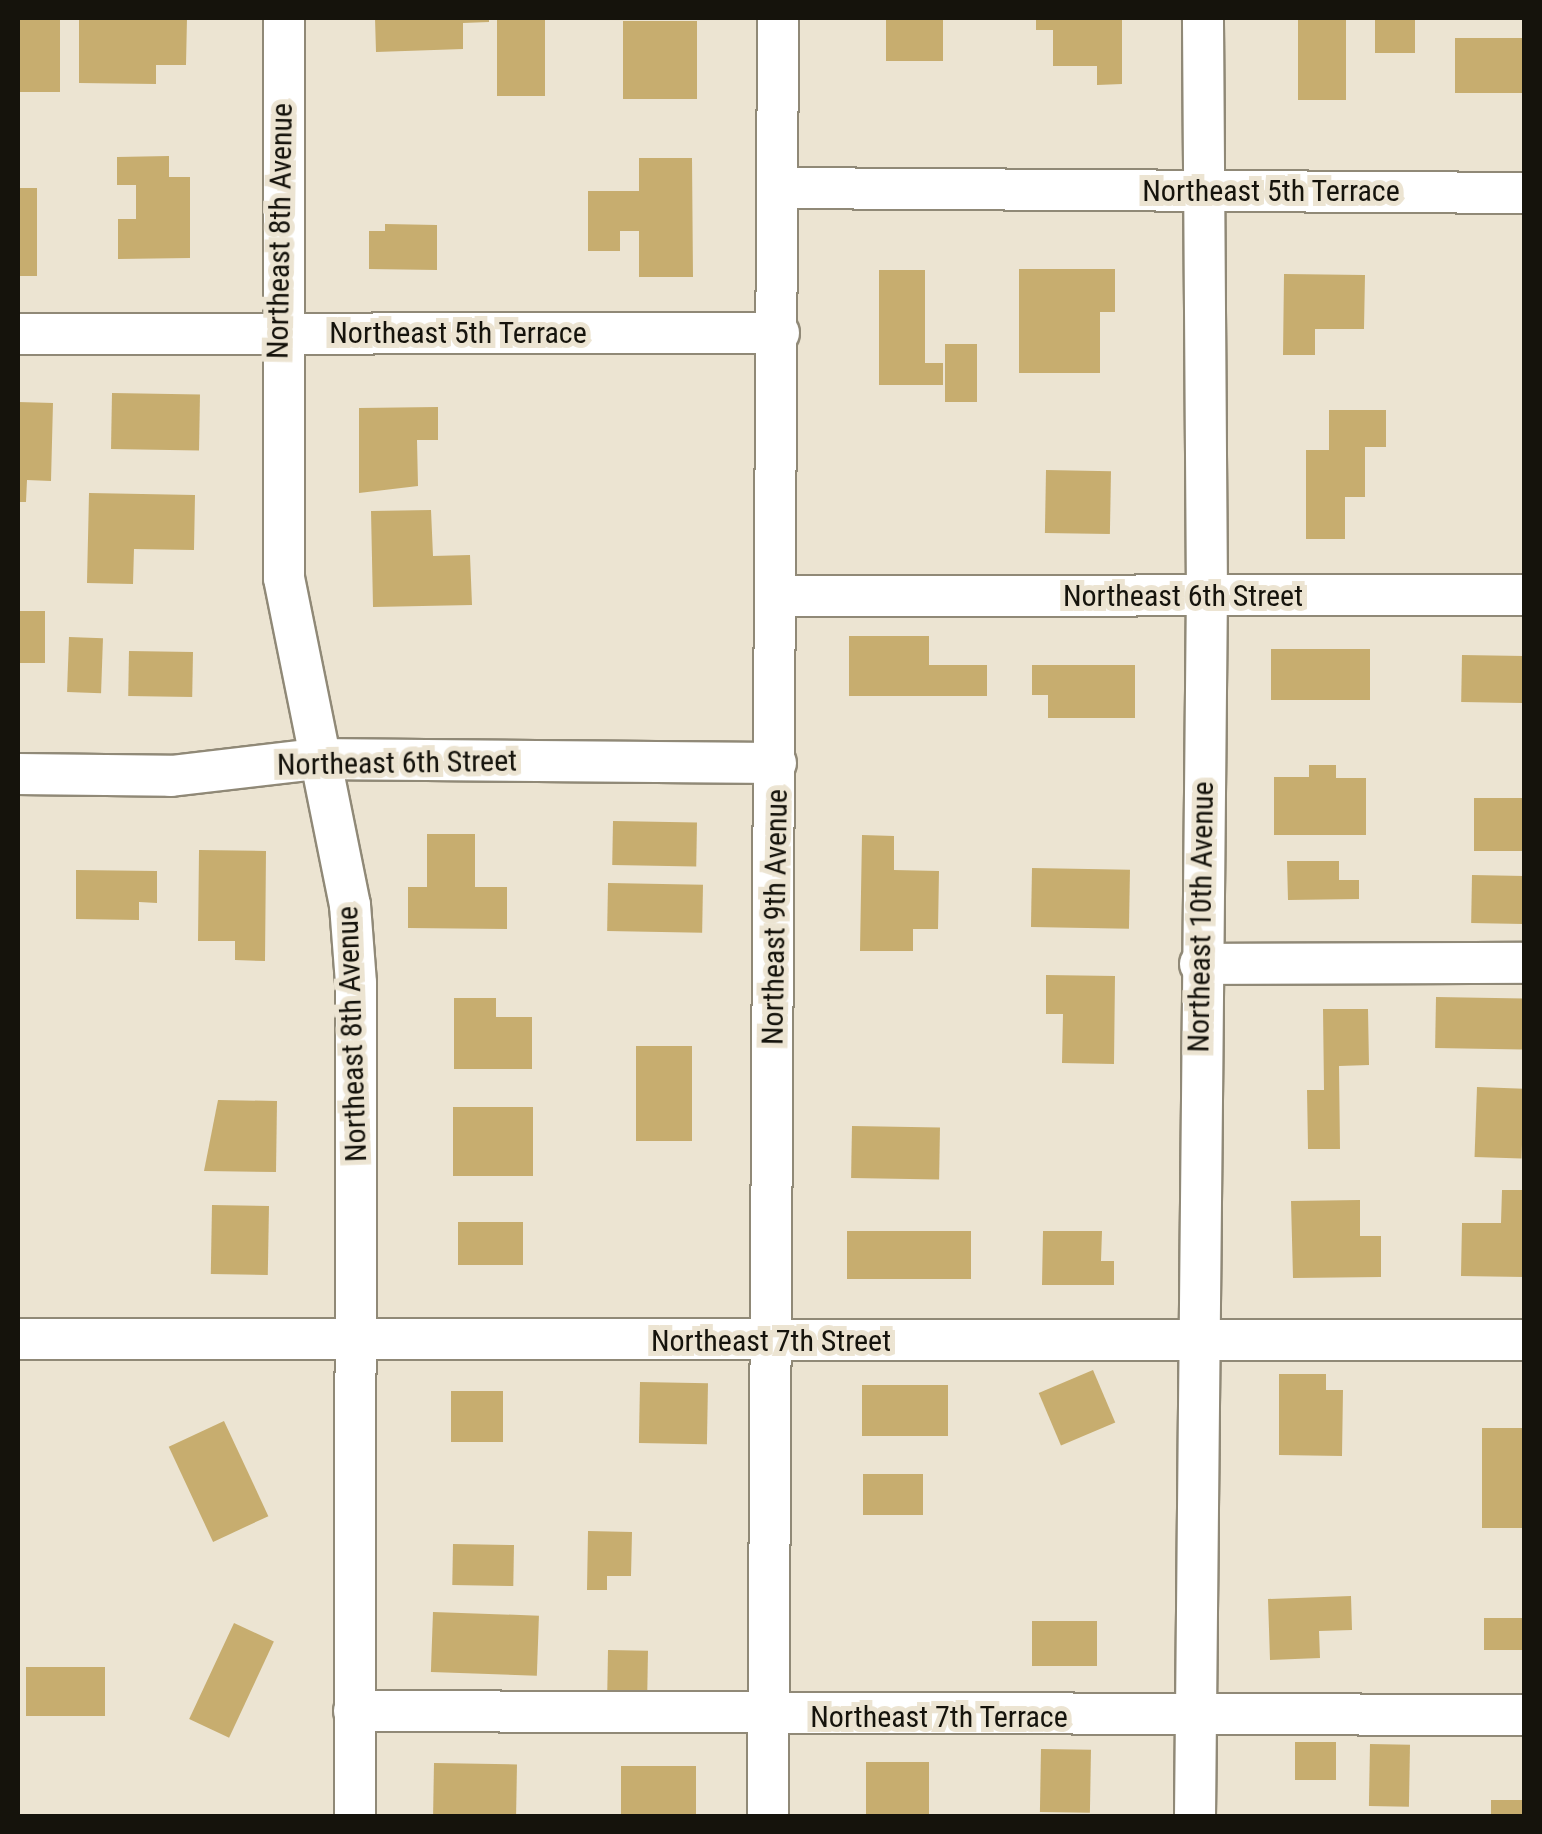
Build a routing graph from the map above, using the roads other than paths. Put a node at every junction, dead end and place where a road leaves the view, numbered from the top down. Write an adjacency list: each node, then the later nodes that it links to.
1 (284, 18): 7 (street, Northeast 8th Avenue)
2 (778, 18): 4 (street, Northeast 9th Avenue)
3 (1203, 18): 5 (street, Northeast 10th Avenue)
4 (778, 188): 5 (street, Northeast 5th Terrace); 9 (street, Northeast 9th Avenue)
5 (1202, 191): 6 (street, Northeast 5th Terrace); 12 (street, Northeast 10th Avenue)
6 (1524, 192)
7 (278, 332): 8 (street, Northeast 5th Terrace); 9 (street, Northeast 5th Terrace); 13 (street, Northeast 8th Avenue)
8 (18, 334)
9 (780, 334): 11 (street, Northeast 9th Avenue)
10 (1524, 594): 12 (street, Northeast 6th Street)
11 (780, 596): 12 (street, Northeast 6th Street); 14 (street, Northeast 9th Avenue)
12 (1208, 596): 17 (street, Northeast 10th Avenue)
13 (315, 760): 14 (street, Northeast 6th Street); 15 (street, Northeast 6th Street); 19 (street, Northeast 8th Avenue)
14 (776, 762): 22 (street, Northeast 9th Avenue)
15 (18, 774)
16 (1524, 963): 17 (street)
17 (1200, 964): 21 (street, Northeast 10th Avenue)
18 (18, 1339): 19 (street, Northeast 7th Street)
19 (355, 1339): 22 (street, Northeast 7th Street); 23 (street, Northeast 8th Avenue)
20 (1524, 1340): 21 (street, Northeast 7th Street)
21 (1194, 1341): 22 (street, Northeast 7th Street); 26 (street, Northeast 10th Avenue)
22 (770, 1342): 25 (street, Northeast 9th Avenue)
23 (354, 1711): 25 (street, Northeast 7th Terrace); 27 (street, Northeast 8th Avenue)
24 (1524, 1715): 26 (street, Northeast 7th Terrace)
25 (768, 1717): 26 (street, Northeast 7th Terrace); 28 (street, Northeast 9th Avenue)
26 (1194, 1717): 29 (street, Northeast 10th Avenue)
27 (355, 1816)
28 (768, 1816)
29 (1194, 1816)

